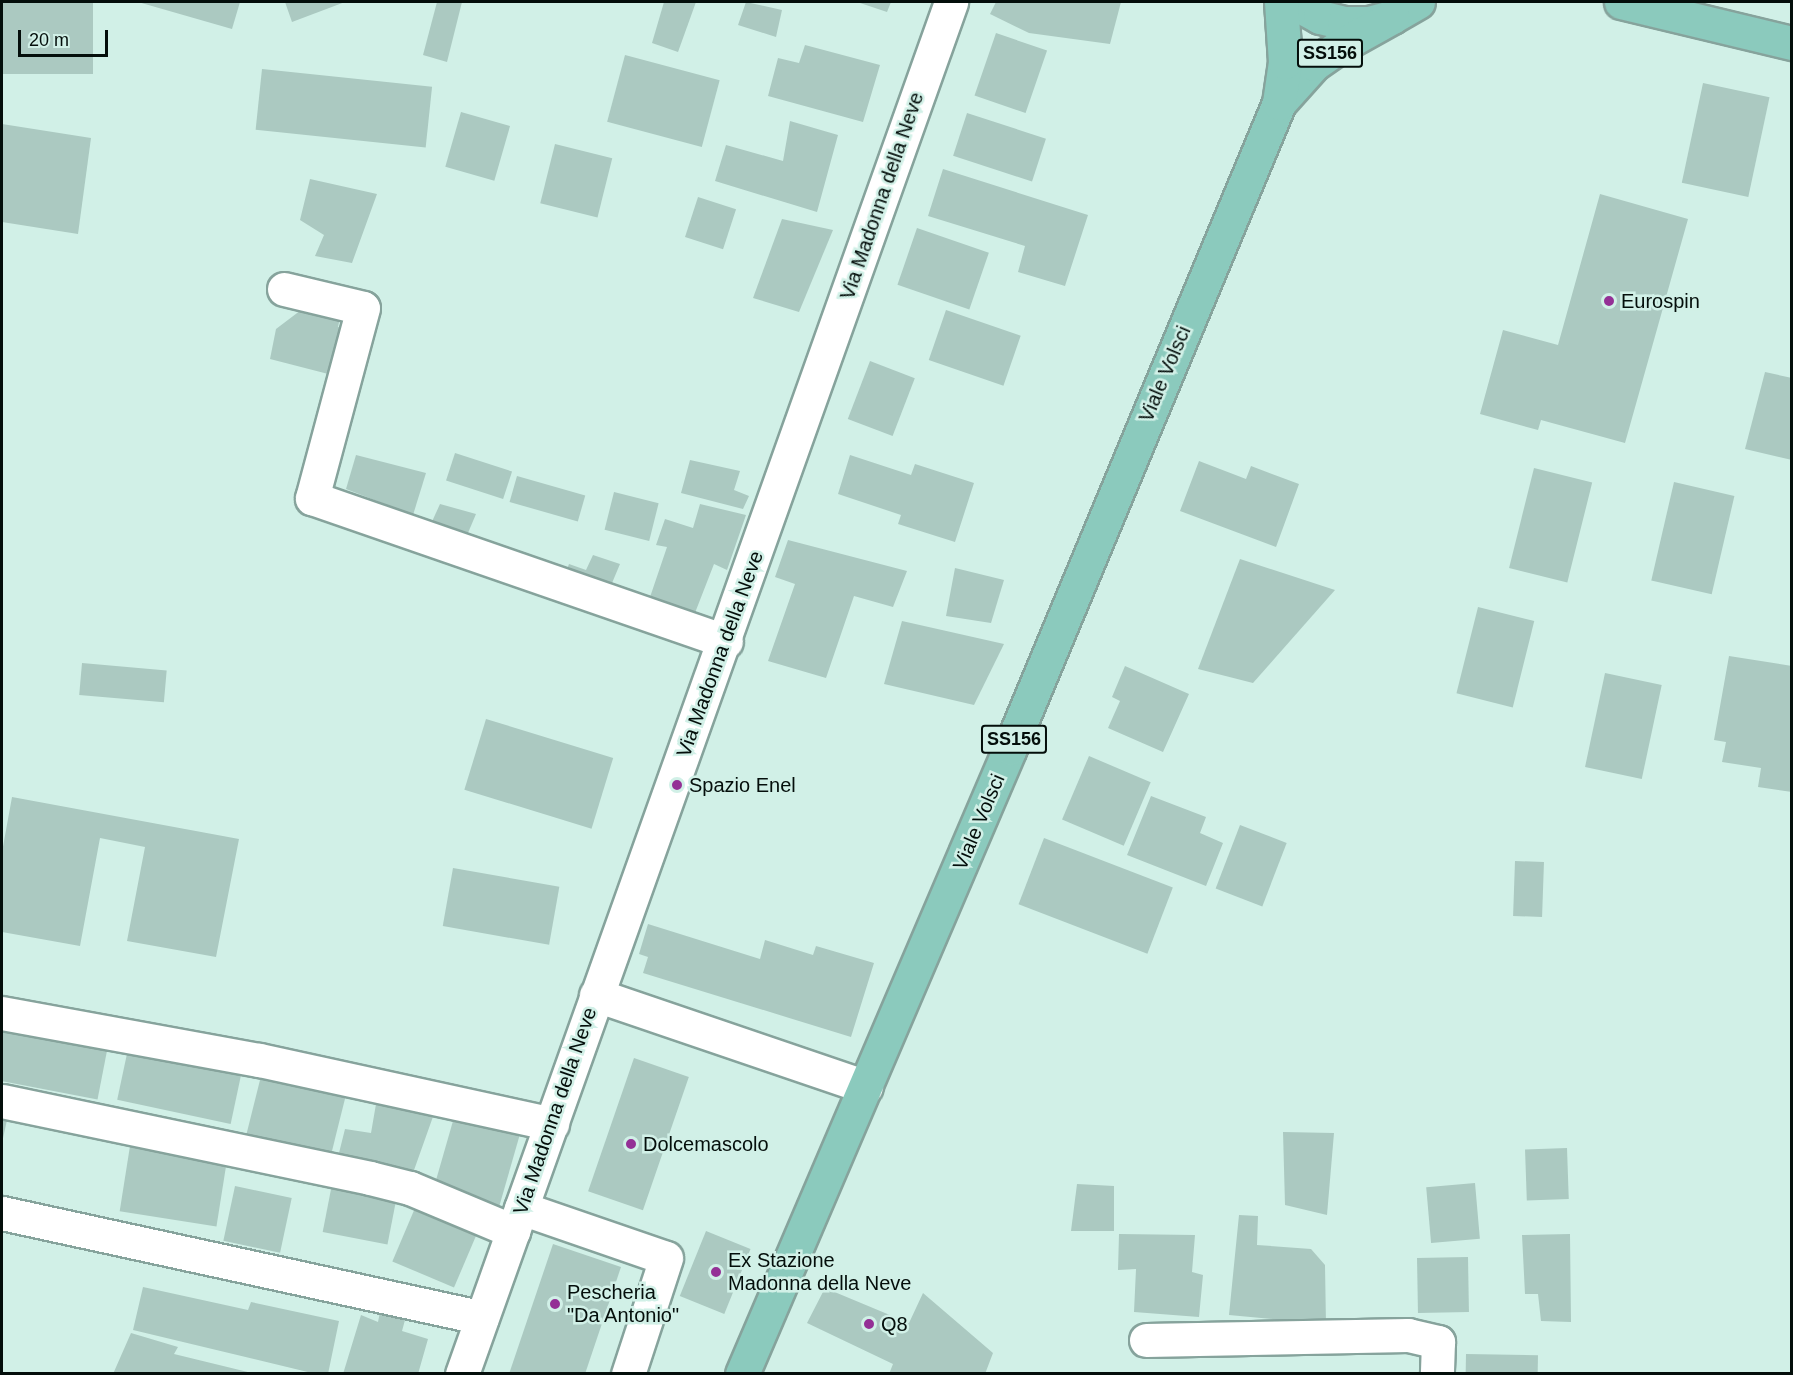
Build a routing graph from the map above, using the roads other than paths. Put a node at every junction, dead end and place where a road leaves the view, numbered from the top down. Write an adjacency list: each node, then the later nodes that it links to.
1 (951, 2): 9 (street, Via Madonna della Neve)
2 (1281, 2): 7 (main road, Viale Volsci / SS156)
3 (1293, 2): 5 (main road, SS156)
4 (1626, 2): 6 (main road)
5 (1405, 9): 7 (main road, Viale Volsci / SS156)
6 (1791, 43)
7 (1279, 103): 12 (main road, Viale Volsci / SS156)
8 (285, 289): 9 (street)
9 (726, 641): 10 (street, Via Madonna della Neve)
10 (596, 995): 12 (street); 14 (street, Via Madonna della Neve)
11 (2, 1013): 14 (street)
12 (866, 1087): 21 (main road, Viale Volsci / SS156)
13 (2, 1101): 16 (street)
14 (552, 1124): 16 (street, Via Madonna della Neve)
15 (2, 1214): 17 (street)
16 (517, 1220): 17 (street, Via Madonna della Neve); 20 (street)
17 (482, 1318): 19 (street, Via Madonna della Neve)
18 (1146, 1340): 22 (street)
19 (462, 1374)
20 (628, 1374)
21 (742, 1374)
22 (1437, 1374)

